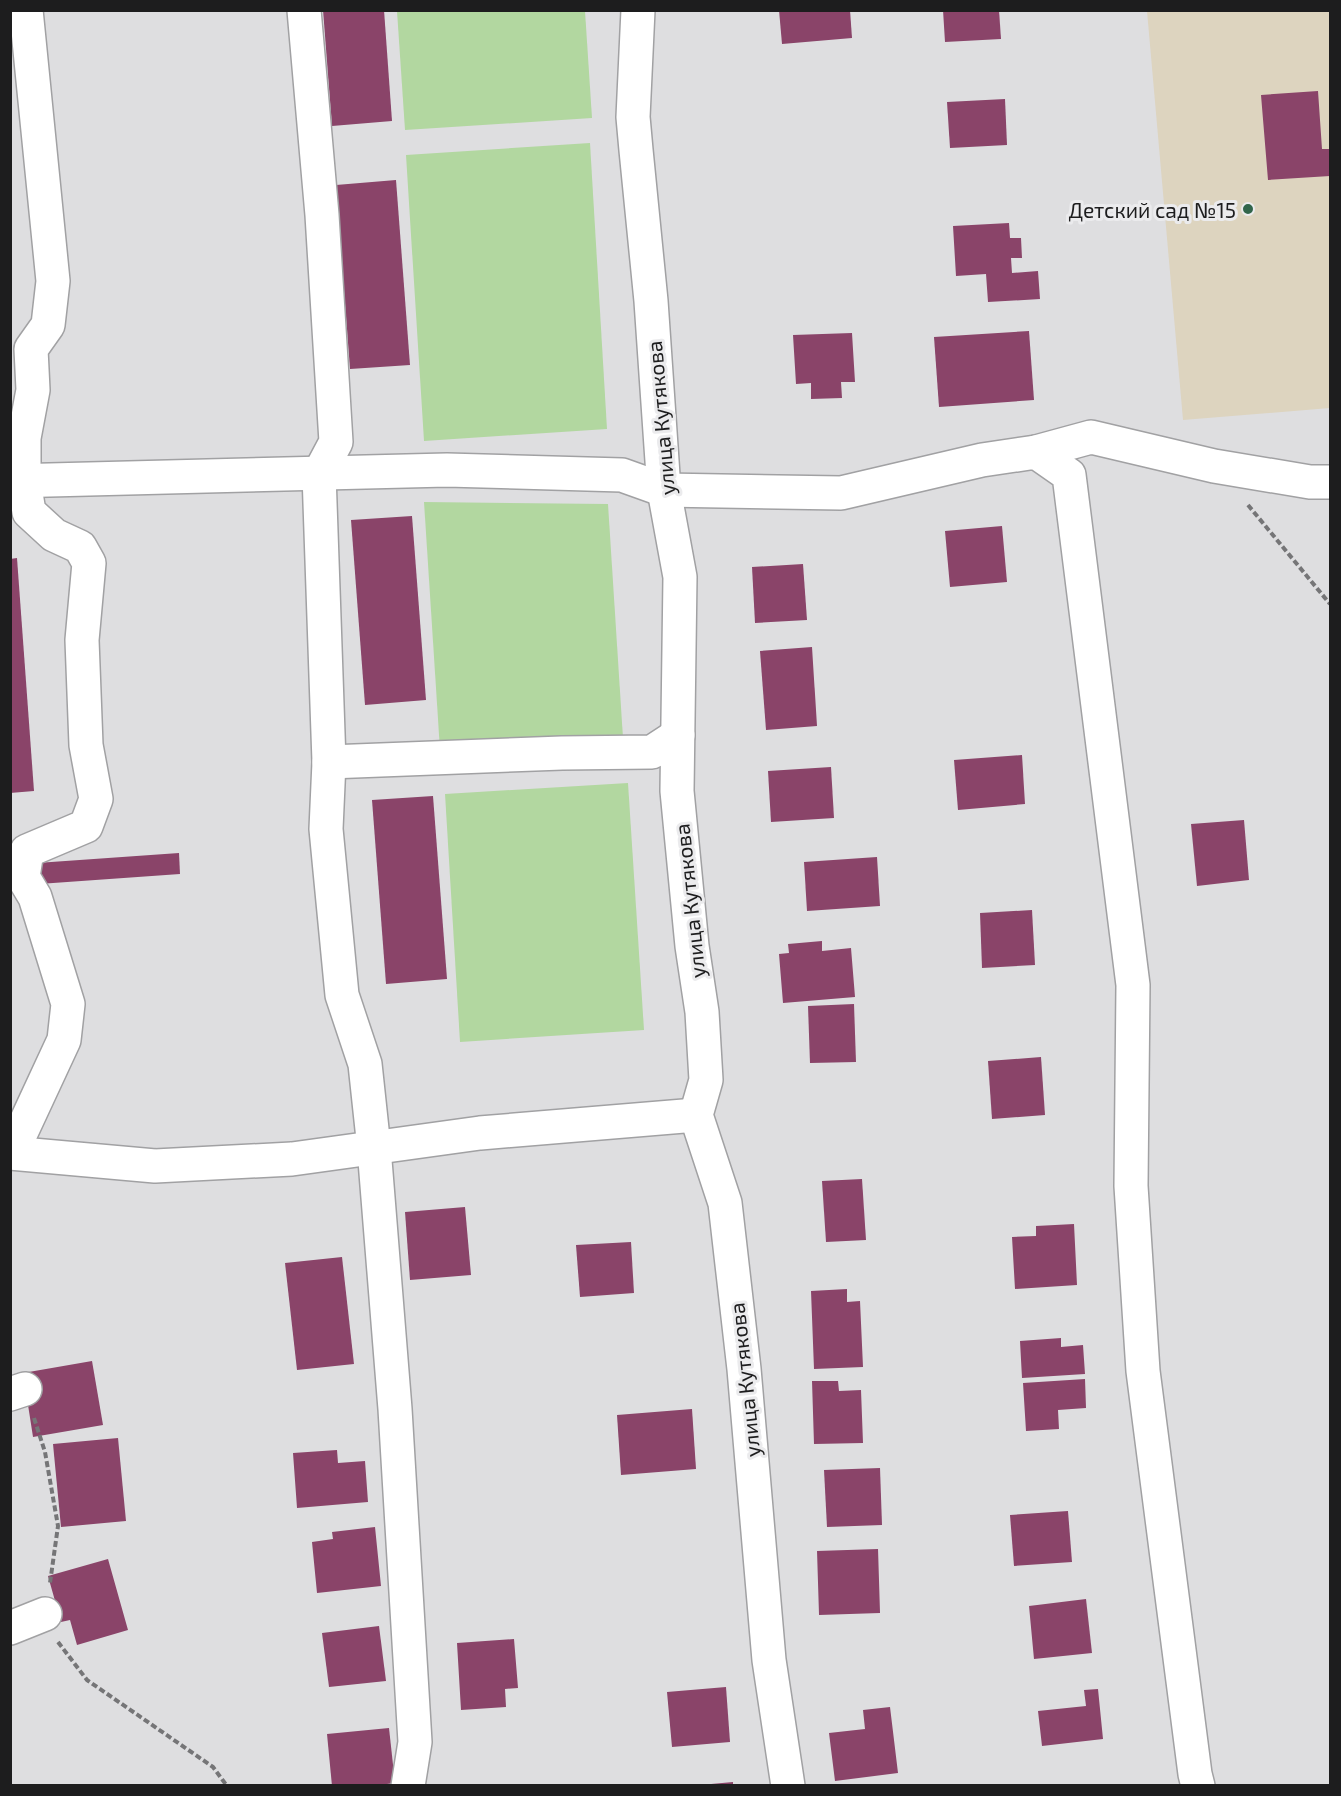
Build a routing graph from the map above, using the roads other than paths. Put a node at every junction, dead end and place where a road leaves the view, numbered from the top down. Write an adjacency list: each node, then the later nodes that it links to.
1 (26, 10): 6 (street)
2 (304, 10): 5 (street)
3 (638, 10): 8 (street, улица Кутякова)
4 (1036, 452): 7 (street); 8 (street); 18 (street)
5 (319, 474): 6 (street); 8 (street); 10 (street)
6 (17, 482): 13 (street)
7 (1330, 482)
8 (664, 490): 9 (street, улица Кутякова)
9 (678, 735): 10 (street); 11 (street, улица Кутякова)
10 (329, 762): 12 (street)
11 (696, 1114): 12 (street); 17 (street, улица Кутякова)
12 (374, 1148): 13 (street); 16 (street)
13 (11, 1152)
14 (45, 1614): 15 (street)
15 (10, 1628)
16 (408, 1785)
17 (788, 1785)
18 (1198, 1785)

